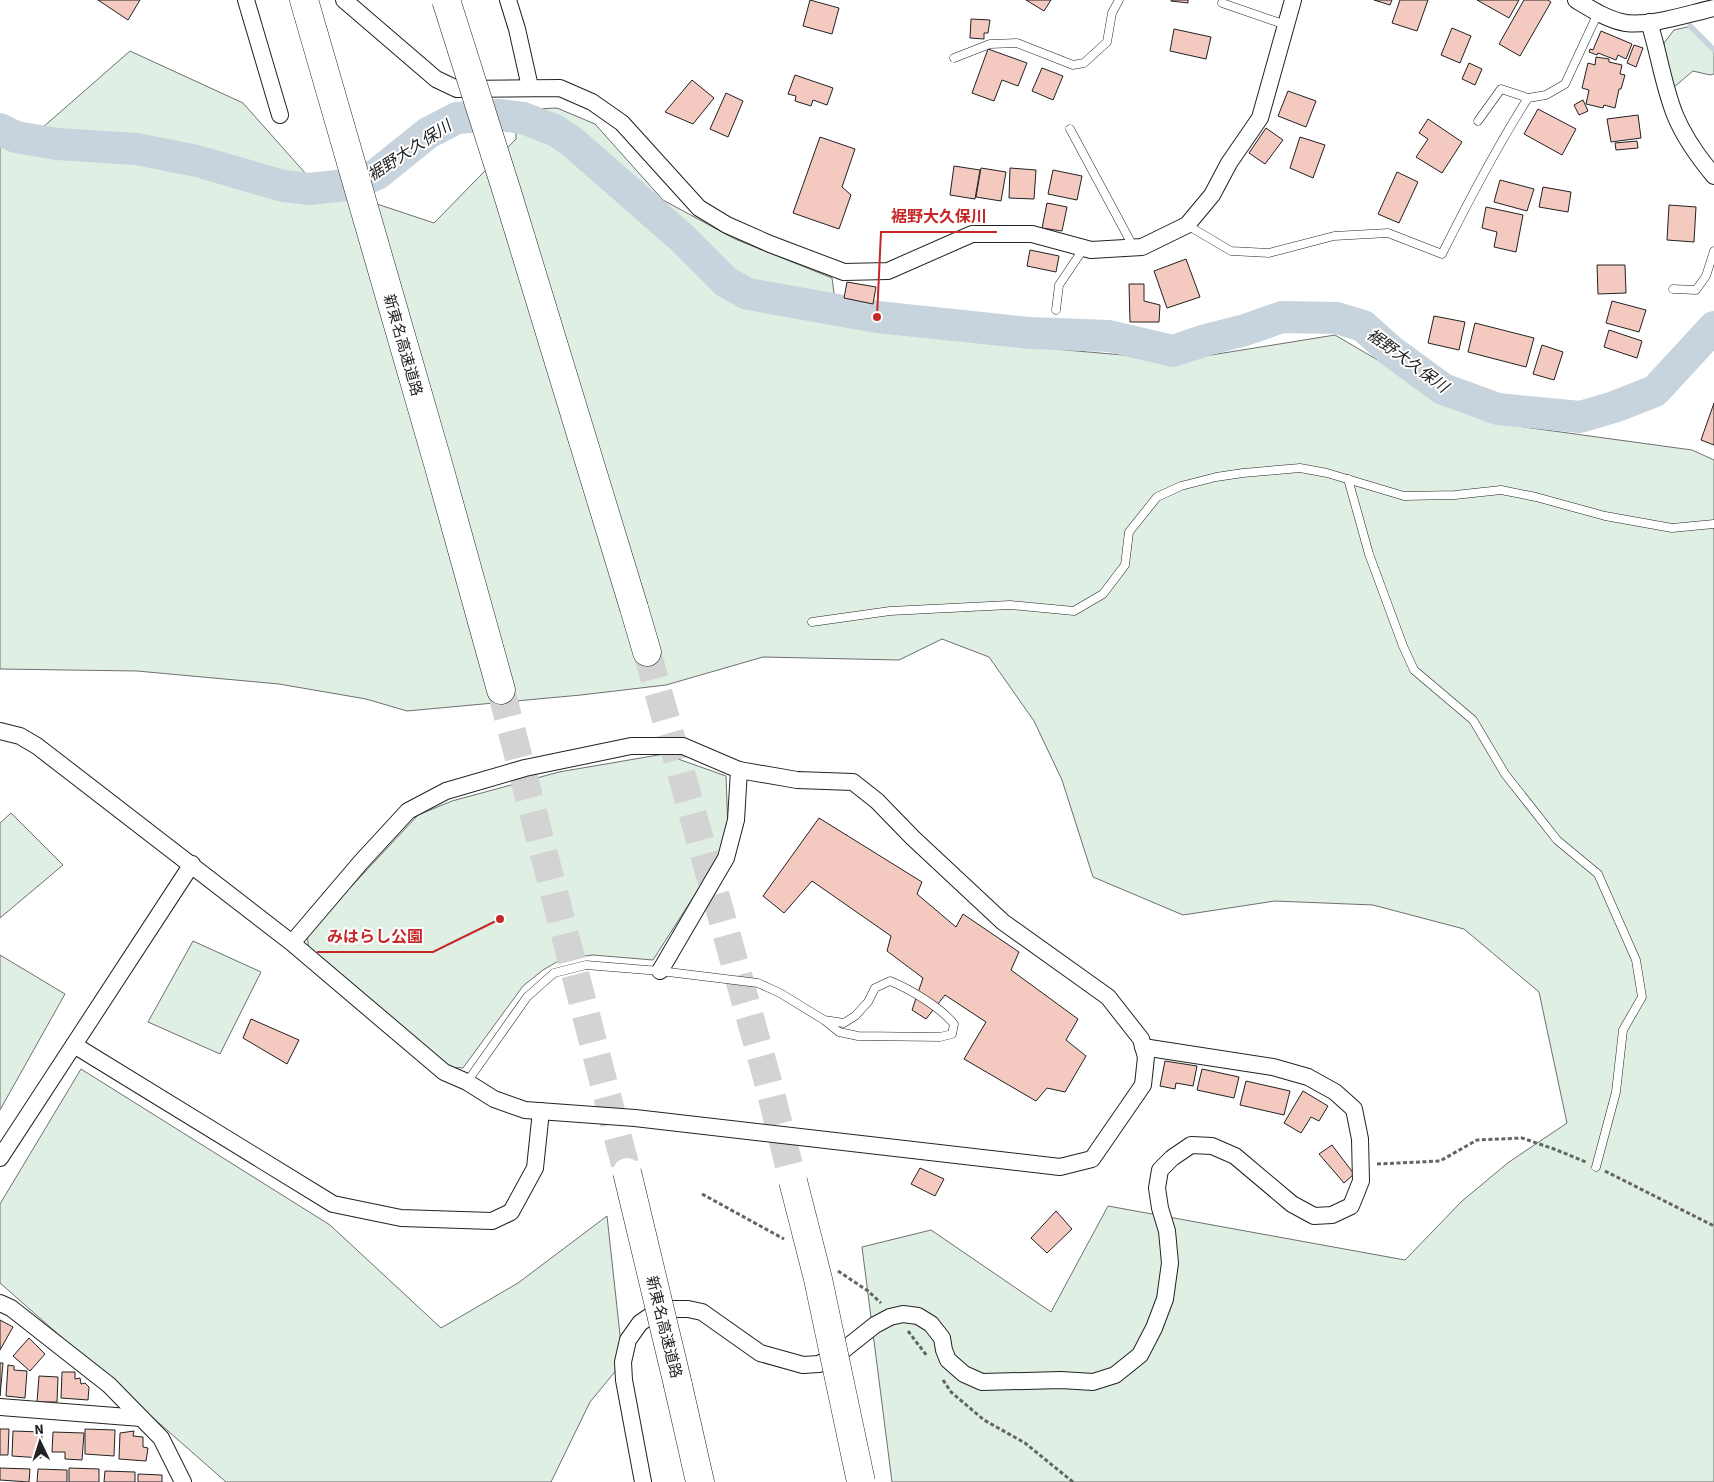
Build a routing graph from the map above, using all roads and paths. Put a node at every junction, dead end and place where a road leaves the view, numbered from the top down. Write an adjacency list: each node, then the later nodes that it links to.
1 (246, 0): 17 (street)
2 (304, 0): 31 (highway, 新東名高速道路)
3 (344, 0): 15 (street)
4 (446, 0): 30 (highway, bridge)
5 (508, 0): 15 (street)
6 (1118, 0): 14 (lane)
7 (1293, 0): 13 (street)
8 (1576, 0): 11 (street)
9 (1222, 3): 13 (lane)
10 (1714, 8): 12 (street)
11 (1598, 14): 12 (street); 16 (lane)
12 (1649, 22): 20 (street)
13 (1286, 25): 21 (street)
14 (954, 58)
15 (530, 87): 22 (street)
16 (1528, 98): 18 (lane); 21 (lane)
17 (280, 115)
18 (1478, 121)
19 (1070, 129): 23 (lane)
20 (1714, 176)
21 (1187, 224): 23 (street)
22 (1084, 248): 23 (street); 26 (lane)
23 (1134, 248)
24 (1714, 251): 25 (lane)
25 (1673, 289)
26 (1056, 310)
27 (1348, 480): 28 (lane); 29 (lane); 44 (lane)
28 (1714, 524)
29 (812, 622)
30 (647, 652)
31 (501, 690)
32 (0, 731): 34 (street)
33 (739, 770): 35 (street); 36 (street); 39 (street)
34 (192, 864): 35 (street); 38 (street)
35 (292, 944): 40 (street)
36 (660, 970): 37 (lane); 40 (lane)
37 (824, 1020): 37 (lane)
38 (74, 1045): 41 (street); 42 (street)
39 (1143, 1047): 41 (street); 43 (street)
40 (467, 1082): 41 (street)
41 (541, 1111)
42 (0, 1158)
43 (1361, 1165): 44 (path); 52 (street)
44 (1596, 1167): 47 (path)
45 (627, 1172): 53 (highway, 新東名高速道路, bridge)
46 (793, 1182): 54 (highway, bridge)
47 (1714, 1226)
48 (0, 1303): 50 (street)
49 (0, 1407): 50 (street)
50 (142, 1418): 51 (street)
51 (182, 1482)
52 (643, 1482)
53 (700, 1482)
54 (862, 1482)

